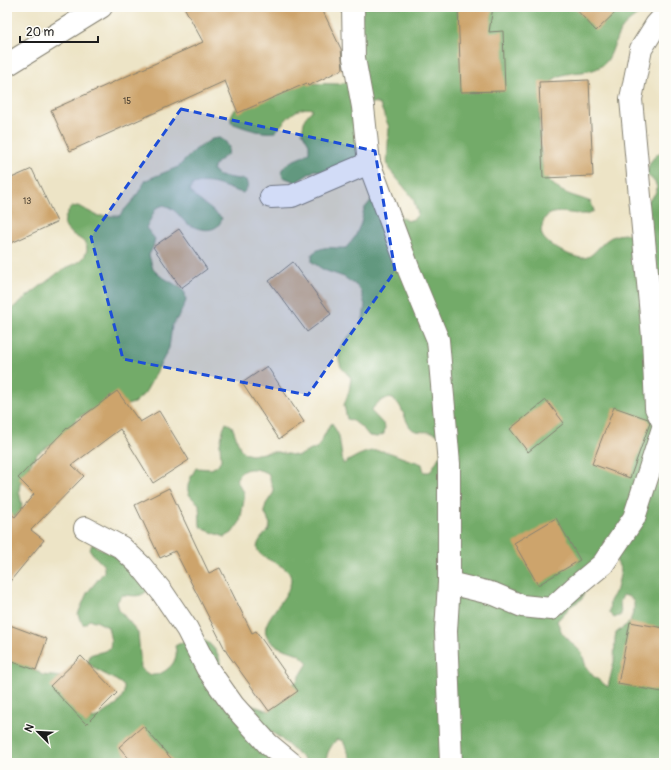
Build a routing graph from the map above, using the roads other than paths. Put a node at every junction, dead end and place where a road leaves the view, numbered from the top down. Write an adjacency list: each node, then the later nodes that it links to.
1 (101, 7): 4 (street)
2 (353, 7): 5 (street)
3 (664, 16): 7 (street)
4 (7, 65)
5 (369, 163): 6 (street); 9 (street)
6 (271, 197)
7 (664, 424): 9 (street)
8 (85, 528): 10 (street)
9 (449, 583): 11 (street)
10 (291, 763)
11 (451, 763)

